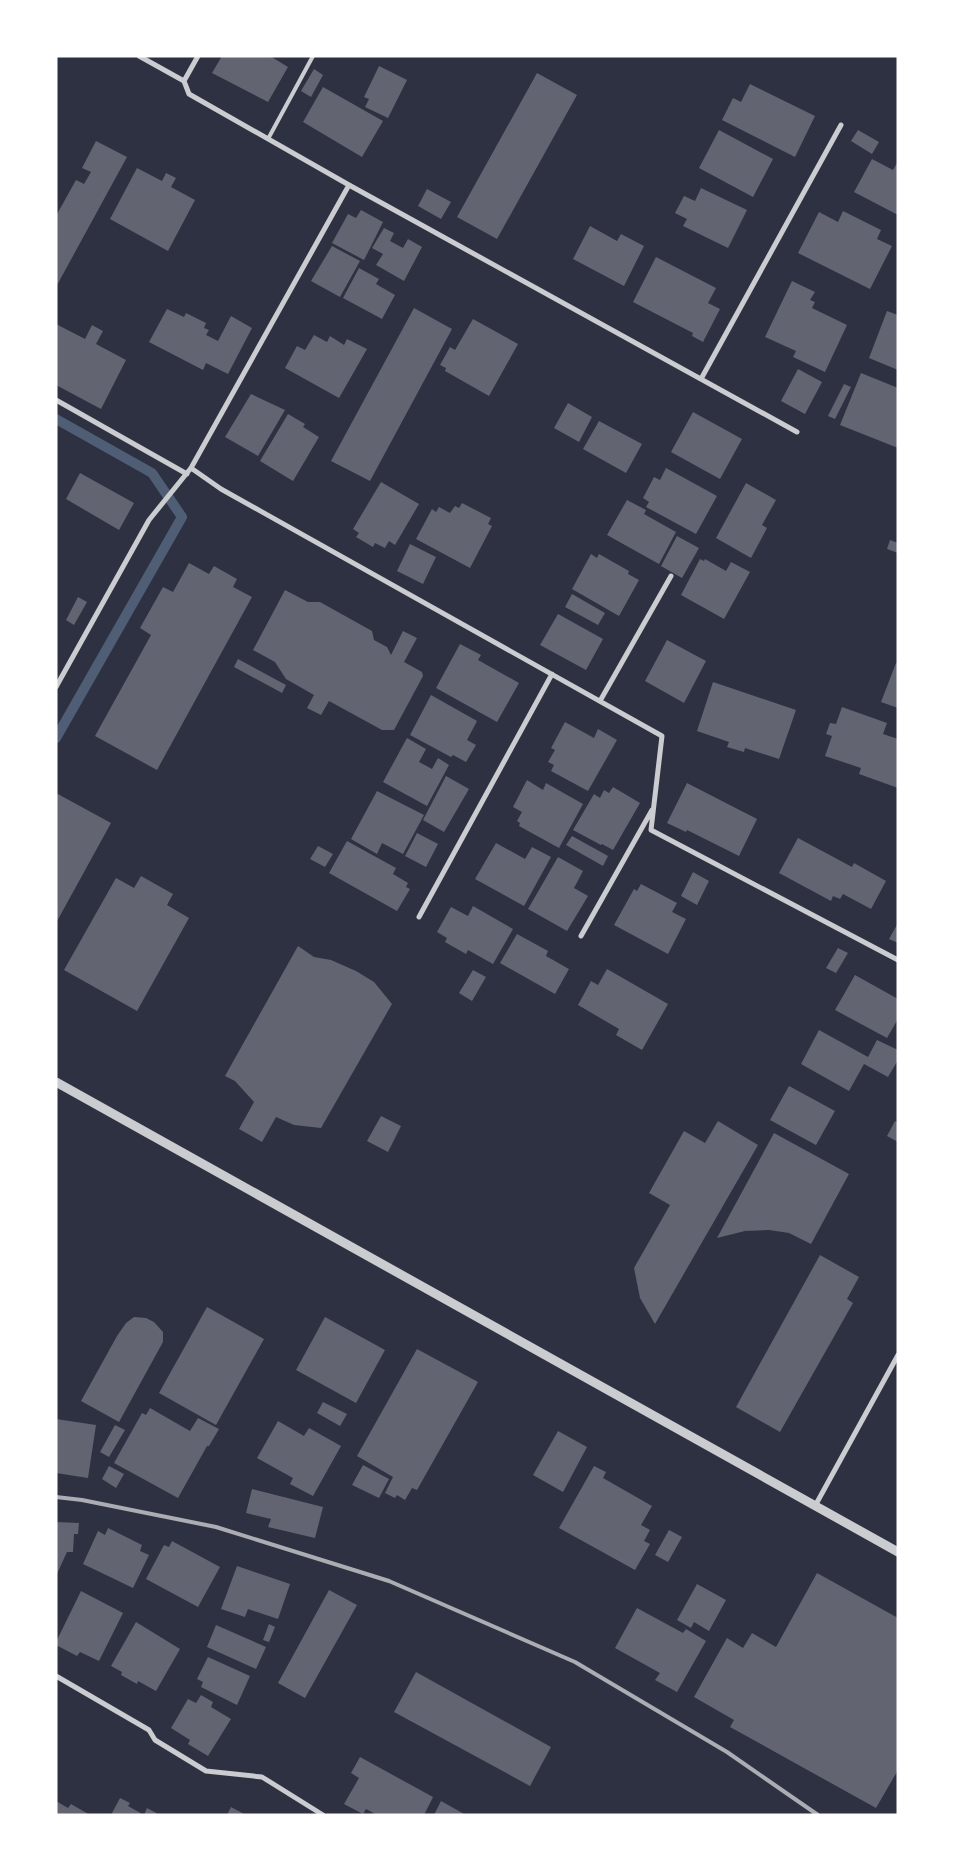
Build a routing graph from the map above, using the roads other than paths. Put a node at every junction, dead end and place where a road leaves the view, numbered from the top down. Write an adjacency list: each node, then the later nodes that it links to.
1 (140, 56): 4 (street)
2 (198, 56): 4 (street)
3 (313, 56): 6 (lane)
4 (184, 81): 6 (street)
5 (841, 126): 8 (street)
6 (268, 138): 7 (street)
7 (350, 185): 8 (street); 11 (street)
8 (701, 379): 10 (street)
9 (56, 400): 12 (street)
10 (797, 432)
11 (191, 468): 12 (street); 14 (street)
12 (185, 476): 15 (street)
13 (671, 576): 16 (street)
14 (552, 674): 16 (street); 18 (street)
15 (56, 687)
16 (600, 701): 17 (street)
17 (654, 808): 19 (street); 20 (street)
18 (420, 917)
19 (582, 936)
20 (898, 960)
21 (56, 1082): 23 (street)
22 (898, 1355): 23 (street)
23 (815, 1506): 24 (street)
24 (898, 1552)
25 (56, 1676): 26 (street)
26 (324, 1815)

